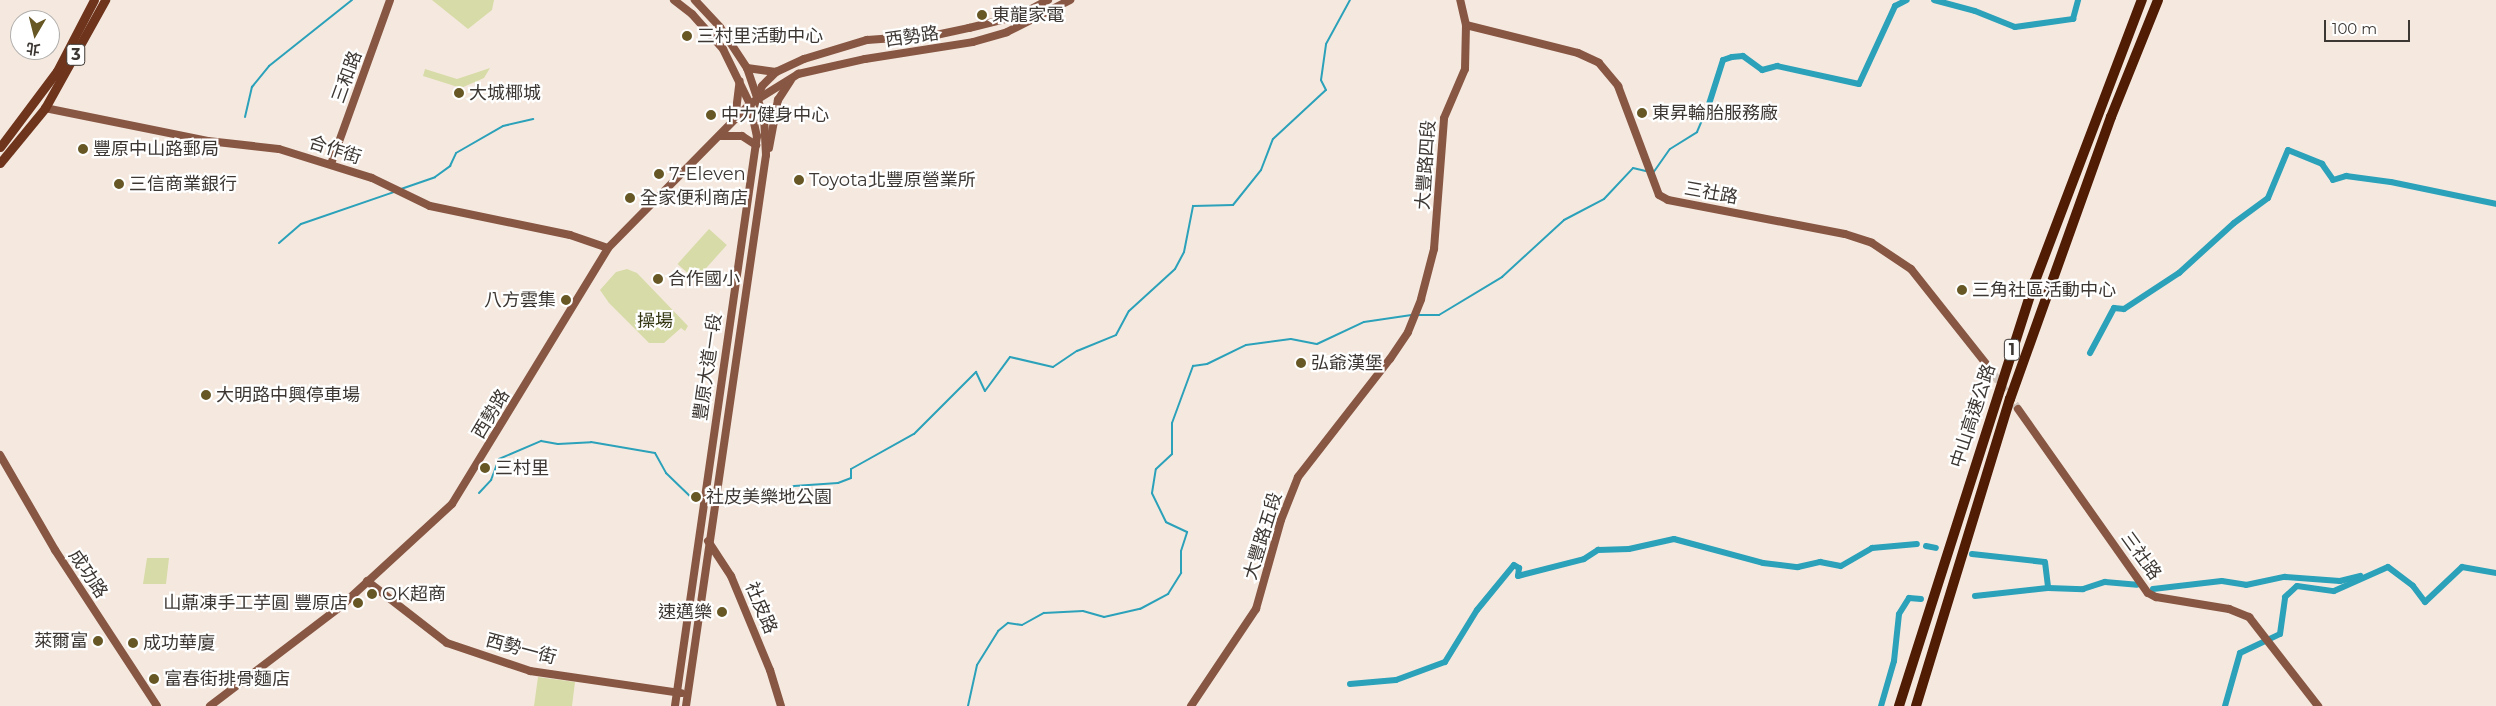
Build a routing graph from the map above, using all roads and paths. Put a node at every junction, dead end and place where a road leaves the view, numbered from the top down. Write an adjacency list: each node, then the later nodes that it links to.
1 (94, 0): 22 (main road, 3)
2 (106, 0): 18 (main road, 3)
3 (390, 0): 25 (street, 三和路)
4 (674, 0): 15 (street, 豐原大道一段)
5 (695, 0): 12 (street, 豐原大道一段)
6 (1048, 0): 13 (street, 西勢路)
7 (1070, 0): 14 (street, 西勢路)
8 (1460, 0): 11 (street, 大豐路四段)
9 (2142, 0): 42 (highway, 中山高速公路 / 1)
10 (2158, 0): 43 (highway, 中山高速公路 / 1)
11 (1466, 26): 27 (street, 大豐路四段); 28 (street, 三社路)
12 (747, 68): 13 (street); 16 (street, 豐原大道一段)
13 (776, 72): 16 (street, 西勢路)
14 (798, 74): 16 (street, 西勢路); 23 (street)
15 (740, 79): 17 (street, 豐原大道一段); 19 (street)
16 (757, 98): 17 (street, 西勢路); 23 (street, 豐原大道一段)
17 (750, 104): 19 (street, 西勢路); 21 (street, 豐原大道一段)
18 (45, 108): 24 (main road, 3); 25 (street, 合作街)
19 (735, 120): 20 (street, 西勢路)
20 (721, 136): 21 (street); 26 (street, 西勢路)
21 (756, 145): 31 (street, 豐原大道一段)
22 (0, 147)
23 (766, 155): 32 (street, 豐原大道一段)
24 (0, 163)
25 (331, 164): 26 (street, 合作街)
26 (608, 248): 33 (street, 西勢路)
27 (1408, 332): 41 (street, 大豐路五段)
28 (1987, 365)
29 (2018, 409): 44 (street, 三社路)
30 (0, 455): 36 (street, 成功路)
31 (700, 529): 32 (street, 社皮路); 34 (street, 豐原大道一段)
32 (710, 543): 35 (street, 豐原大道一段); 40 (street, 社皮路)
33 (367, 581): 34 (street, 西勢一街); 37 (street, 西勢路)
34 (677, 692): 35 (street, 西勢一街); 38 (street, 豐原大道一段)
35 (688, 694): 39 (street, 豐原大道一段)
36 (157, 706)
37 (210, 706)
38 (675, 706)
39 (686, 706)
40 (781, 706)
41 (1191, 706)
42 (1899, 706)
43 (1916, 706)
44 (2318, 706)

